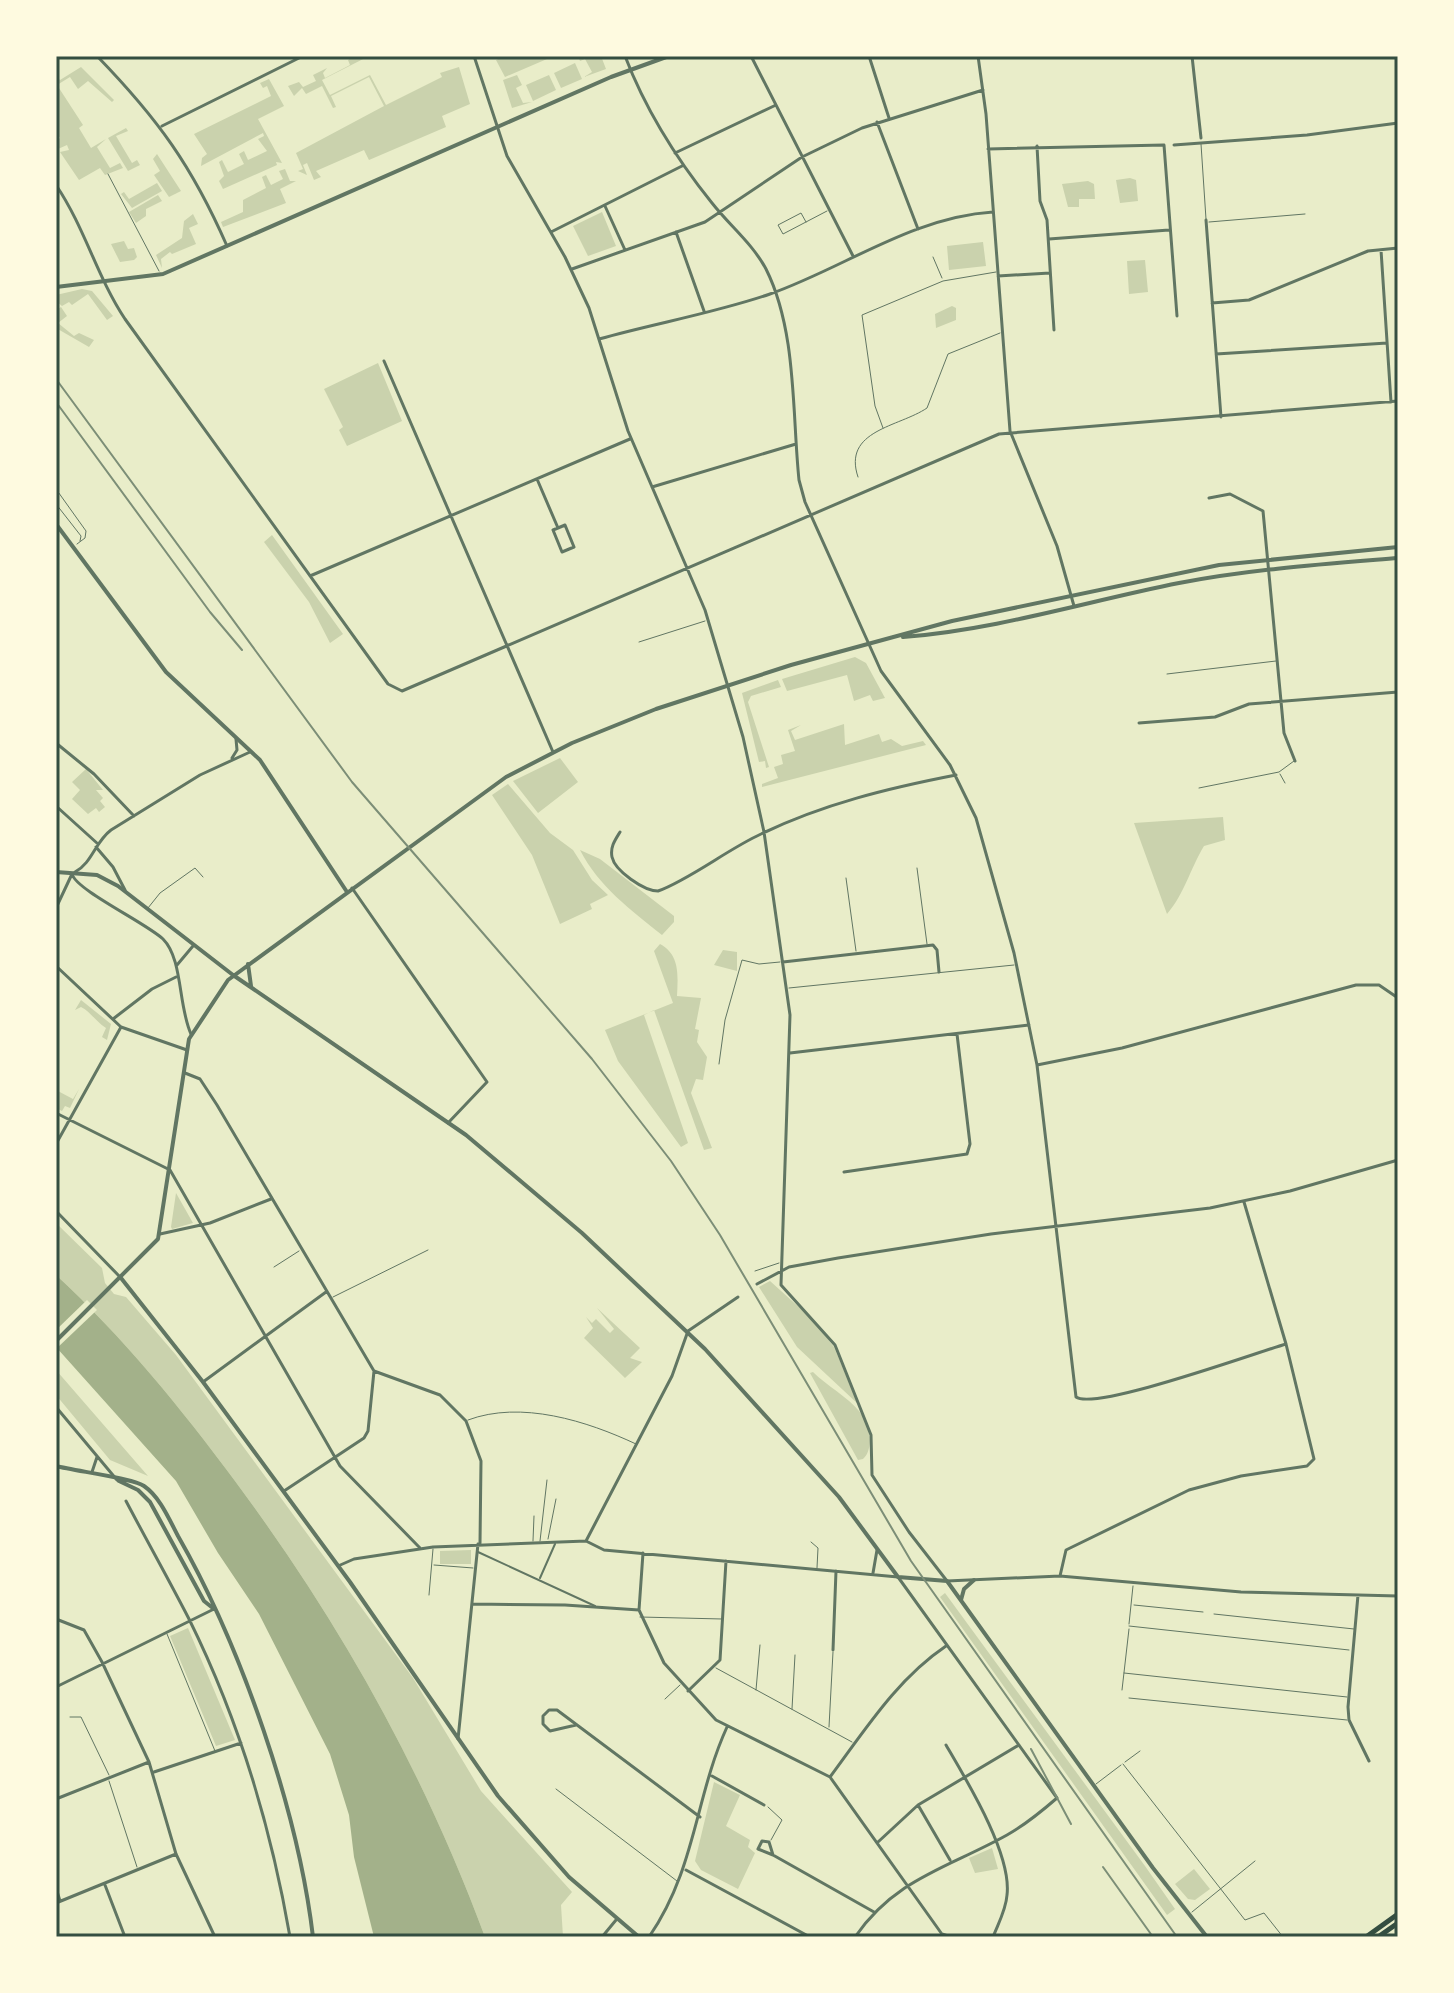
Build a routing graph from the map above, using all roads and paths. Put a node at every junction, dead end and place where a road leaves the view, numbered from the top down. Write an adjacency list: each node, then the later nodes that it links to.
1 (97, 56): 16 (street)
2 (303, 56): 16 (street)
3 (474, 56): 17 (street)
4 (625, 56): 10 (street)
5 (669, 56): 10 (street)
6 (751, 56): 12 (street)
7 (869, 56): 13 (street)
8 (978, 56): 11 (street)
9 (1192, 56): 18 (street)
10 (631, 70): 17 (street); 22 (street)
11 (983, 90): 13 (street); 21 (street)
12 (776, 105): 22 (street); 23 (street)
13 (889, 118): 14 (street)
14 (877, 122): 23 (street); 34 (street)
15 (1398, 123): 18 (street)
16 (162, 126): 39 (street)
17 (496, 127): 36 (street); 39 (street)
18 (1201, 140): 19 (street); 32 (lane)
19 (1174, 145)
20 (1037, 146): 21 (street); 35 (street); 38 (street)
21 (988, 149): 29 (street)
22 (674, 153): 24 (street)
23 (802, 157): 28 (street); 30 (street)
24 (682, 166): 27 (street); 30 (street)
25 (108, 174): 48 (lane)
26 (56, 185): 50 (street)
27 (605, 206): 36 (street); 42 (street)
28 (829, 210): 33 (lane); 43 (street)
29 (993, 212): 34 (street); 47 (street)
30 (720, 213): 37 (street); 52 (street)
31 (1305, 214): 32 (lane)
32 (1206, 221): 53 (street)
33 (806, 222): 33 (lane)
34 (918, 229): 43 (street)
35 (1169, 230): 38 (street); 55 (street)
36 (551, 232): 45 (street)
37 (676, 232): 42 (street); 54 (street)
38 (1048, 240): 46 (street)
39 (227, 246): 48 (street)
40 (1381, 248): 41 (street); 53 (street); 59 (street)
41 (1398, 248)
42 (625, 250): 45 (street)
43 (853, 257): 52 (street)
44 (933, 257): 49 (lane)
45 (571, 269): 58 (street)
46 (1050, 273): 47 (street); 56 (street)
47 (998, 274): 49 (lane); 57 (street)
48 (159, 275): 50 (street)
49 (943, 281): 65 (lane)
50 (103, 282): 51 (street); 86 (street)
51 (56, 287)
52 (775, 292): 54 (street); 68 (street)
53 (1212, 303): 60 (street)
54 (704, 312): 58 (street)
55 (1177, 316)
56 (1054, 330)
57 (1001, 332): 65 (lane); 66 (street)
58 (599, 339): 67 (street)
59 (1387, 343): 60 (street); 63 (street)
60 (1216, 354): 64 (street)
61 (384, 361): 76 (street)
62 (1398, 401): 63 (street)
63 (1391, 402): 64 (street)
64 (1221, 417): 66 (street)
65 (883, 428): 69 (lane)
66 (1010, 431): 75 (street); 87 (street)
67 (631, 439): 70 (street); 71 (street)
68 (796, 444): 71 (street); 75 (street)
69 (858, 477)
70 (537, 479): 76 (street); 78 (street)
71 (652, 487): 84 (street)
72 (56, 489): 79 (lane)
73 (1209, 498): 82 (street)
74 (56, 504): 79 (lane)
75 (810, 513): 84 (street); 93 (street)
76 (451, 515): 86 (street); 92 (street)
77 (56, 524): 80 (street)
78 (558, 528): 78 (street)
79 (79, 543): 80 (lane)
80 (73, 547): 100 (street)
81 (1398, 547): 82 (street)
82 (1270, 558): 85 (street); 87 (street)
83 (1398, 558): 85 (street)
84 (686, 566): 89 (street); 92 (street)
85 (1271, 569): 88 (street); 94 (street)
86 (310, 576): 92 (street)
87 (1072, 596): 88 (street); 90 (street)
88 (1074, 606): 90 (street)
89 (708, 620): 91 (lane); 96 (street)
90 (893, 637): 93 (street)
91 (639, 642)
92 (505, 644): 103 (street)
93 (867, 644): 96 (street); 107 (street)
94 (1279, 661): 95 (lane); 98 (street)
95 (1167, 674)
96 (729, 684): 103 (street); 113 (street)
97 (1398, 692): 98 (street)
98 (1282, 702): 99 (street); 105 (street)
99 (1139, 723)
100 (235, 734): 102 (street); 104 (street)
101 (56, 743): 111 (street)
102 (252, 751): 104 (street); 120 (street)
103 (553, 752): 120 (street)
104 (229, 761): 111 (street)
105 (1295, 761): 106 (lane)
106 (1279, 772): 108 (lane); 109 (lane)
107 (956, 775): 113 (street); 130 (street)
108 (1285, 783)
109 (1199, 788)
110 (56, 806): 114 (street)
111 (134, 816): 114 (street)
112 (620, 832): 113 (street)
113 (764, 832): 127 (street)
114 (97, 846): 117 (street); 121 (street)
115 (917, 868): 125 (lane)
116 (56, 872): 117 (street)
117 (72, 874): 121 (street); 122 (street); 129 (street)
118 (203, 877): 123 (lane)
119 (846, 878): 126 (lane)
120 (349, 890): 128 (street); 150 (street)
121 (126, 893): 123 (street)
122 (56, 908)
123 (147, 909): 124 (street)
124 (193, 946): 129 (street); 133 (street)
125 (927, 946): 126 (street); 132 (street)
126 (857, 952): 127 (street)
127 (783, 962): 136 (street); 145 (lane)
128 (248, 964): 133 (street); 135 (street)
129 (177, 965): 134 (street)
130 (1017, 965): 132 (lane); 139 (street)
131 (56, 966): 138 (street)
132 (939, 973): 136 (lane)
133 (233, 975): 135 (street); 141 (street)
134 (176, 977): 138 (street); 141 (street)
135 (252, 988): 150 (street)
136 (786, 988): 144 (street)
137 (1398, 998): 146 (street)
138 (113, 1019): 140 (street)
139 (1029, 1025): 142 (street); 146 (street)
140 (121, 1027): 143 (street); 149 (street)
141 (191, 1034): 143 (street)
142 (957, 1034): 144 (street); 154 (street)
143 (188, 1051): 147 (street)
144 (790, 1053): 163 (street)
145 (719, 1064)
146 (1037, 1065): 159 (street)
147 (185, 1073): 153 (street); 155 (street)
148 (56, 1113): 149 (street)
149 (70, 1121): 151 (street); 153 (street)
150 (448, 1123): 172 (street)
151 (56, 1144)
152 (1398, 1160): 156 (street)
153 (170, 1170): 158 (street); 160 (street)
154 (844, 1172)
155 (271, 1199): 158 (street); 161 (street)
156 (1244, 1202): 159 (street); 175 (street)
157 (56, 1211): 167 (street)
158 (204, 1225): 160 (street); 173 (street)
159 (1058, 1226): 166 (street); 175 (street)
160 (160, 1234): 167 (street)
161 (301, 1250): 164 (lane); 169 (street)
162 (428, 1250): 171 (lane)
163 (781, 1263): 165 (lane); 166 (street)
164 (274, 1267)
165 (755, 1271)
166 (779, 1271): 168 (street); 214 (street)
167 (121, 1278): 174 (street); 177 (street)
168 (757, 1284)
169 (327, 1292): 171 (street); 173 (street)
170 (738, 1297): 172 (street)
171 (330, 1298): 176 (street)
172 (688, 1331): 180 (street); 200 (street)
173 (268, 1336): 177 (street); 181 (street)
174 (56, 1341)
175 (1286, 1344): 210 (street)
176 (374, 1371): 179 (street); 181 (street)
177 (203, 1382): 187 (street)
178 (56, 1407): 182 (street)
179 (466, 1421): 180 (lane); 197 (street)
180 (637, 1444): 195 (street)
181 (333, 1455): 187 (street); 199 (street)
182 (97, 1457): 184 (street); 185 (street)
183 (56, 1466): 184 (street)
184 (88, 1474): 185 (street)
185 (117, 1480): 223 (street)
186 (547, 1480): 192 (lane)
187 (283, 1492): 205 (street)
188 (556, 1499): 193 (lane)
189 (126, 1501): 230 (street)
190 (534, 1516): 191 (lane)
191 (533, 1541): 192 (street); 197 (street)
192 (540, 1541): 193 (street)
193 (548, 1541): 194 (street)
194 (556, 1541): 195 (street); 212 (street)
195 (586, 1541): 202 (street)
196 (811, 1542): 207 (lane)
197 (479, 1543): 198 (street); 201 (street)
198 (433, 1547): 199 (street); 204 (lane)
199 (420, 1548): 205 (street)
200 (877, 1549): 209 (street); 211 (street)
201 (478, 1552): 206 (street); 212 (street)
202 (643, 1553): 203 (street); 224 (street)
203 (726, 1561): 207 (street); 229 (street)
204 (431, 1565): 206 (lane); 216 (lane)
205 (338, 1566): 256 (street)
206 (477, 1569): 220 (street)
207 (817, 1569): 208 (street)
208 (836, 1571): 209 (street); 236 (street)
209 (869, 1574): 211 (street)
210 (1060, 1576): 213 (street); 215 (street)
211 (898, 1577): 214 (street); 235 (street)
212 (540, 1579): 222 (street)
213 (974, 1580): 214 (street); 219 (street)
214 (947, 1581): 219 (street)
215 (1134, 1582): 217 (street); 221 (lane)
216 (429, 1595)
217 (1358, 1595): 218 (street); 232 (street)
218 (1398, 1596)
219 (961, 1602): 271 (street)
220 (473, 1604): 222 (street); 256 (street)
221 (1131, 1605): 225 (lane); 231 (lane)
222 (596, 1606): 224 (street)
223 (214, 1609): 230 (street); 301 (street)
224 (639, 1610): 227 (street)
225 (1203, 1612)
226 (1214, 1614): 232 (lane)
227 (640, 1617): 229 (lane); 242 (street)
228 (56, 1619): 239 (street)
229 (722, 1619): 240 (street)
230 (190, 1621): 233 (street); 257 (street)
231 (1129, 1626): 237 (lane); 241 (lane)
232 (1354, 1629): 237 (street)
233 (166, 1631): 239 (street); 261 (lane)
234 (760, 1645): 244 (lane)
235 (946, 1646): 258 (street); 260 (street)
236 (833, 1650): 255 (lane)
237 (1352, 1650): 247 (street)
238 (795, 1655): 250 (lane)
239 (102, 1662): 243 (street); 264 (street)
240 (714, 1667): 244 (lane); 246 (street)
241 (1124, 1673): 245 (lane); 247 (lane)
242 (682, 1684): 246 (street); 249 (lane)
243 (56, 1687)
244 (756, 1690): 250 (lane)
245 (1122, 1690)
246 (688, 1691): 254 (street)
247 (1347, 1697): 252 (street)
248 (1129, 1698): 252 (lane)
249 (665, 1699)
250 (792, 1709): 255 (lane)
251 (70, 1717): 269 (lane)
252 (1349, 1720): 263 (street)
253 (576, 1725): 253 (street); 276 (street)
254 (727, 1727): 267 (street); 268 (street)
255 (829, 1728): 258 (lane)
256 (458, 1739): 295 (street)
257 (241, 1743): 261 (street); 300 (street)
258 (854, 1744): 268 (street)
259 (946, 1745): 270 (street)
260 (1019, 1745): 270 (street); 277 (street)
261 (215, 1751): 266 (street)
262 (1140, 1751): 265 (lane)
263 (1369, 1761)
264 (149, 1762): 266 (street); 269 (street)
265 (1123, 1764): 271 (lane); 290 (lane)
266 (152, 1773): 280 (street)
267 (710, 1776): 275 (street); 276 (street)
268 (830, 1777): 279 (street)
269 (109, 1778): 273 (street); 284 (lane)
270 (965, 1778): 274 (street); 277 (street)
271 (1094, 1785): 293 (street)
272 (556, 1789): 287 (lane)
273 (56, 1799)
274 (918, 1805): 279 (street); 283 (street)
275 (766, 1806): 278 (lane)
276 (700, 1817): 285 (street)
277 (994, 1841): 283 (street); 308 (street)
278 (769, 1842): 281 (street); 281 (street)
279 (877, 1843): 288 (street)
280 (176, 1854): 284 (street); 299 (street)
281 (773, 1855): 292 (street)
282 (1255, 1861): 290 (lane)
283 (950, 1862): 288 (street)
284 (138, 1870): 286 (street)
285 (685, 1870): 287 (street); 305 (street)
286 (105, 1883): 291 (street); 298 (street)
287 (679, 1883): 304 (street)
288 (906, 1884): 292 (street); 297 (street)
289 (56, 1888): 291 (street)
290 (1219, 1890): 293 (lane); 310 (lane)
291 (58, 1902)
292 (874, 1912): 306 (street)
293 (1189, 1914): 309 (street)
294 (1398, 1914): 311 (main road)
295 (616, 1920): 302 (street); 303 (street)
296 (1398, 1923): 312 (main road)
297 (943, 1936): 307 (street)
298 (125, 1937)
299 (215, 1937)
300 (290, 1937)
301 (313, 1937)
302 (602, 1937)
303 (639, 1937)
304 (649, 1937)
305 (810, 1937)
306 (855, 1937)
307 (951, 1937)
308 (993, 1937)
309 (1207, 1937)
310 (1283, 1937)
311 (1366, 1937)
312 (1378, 1937)

